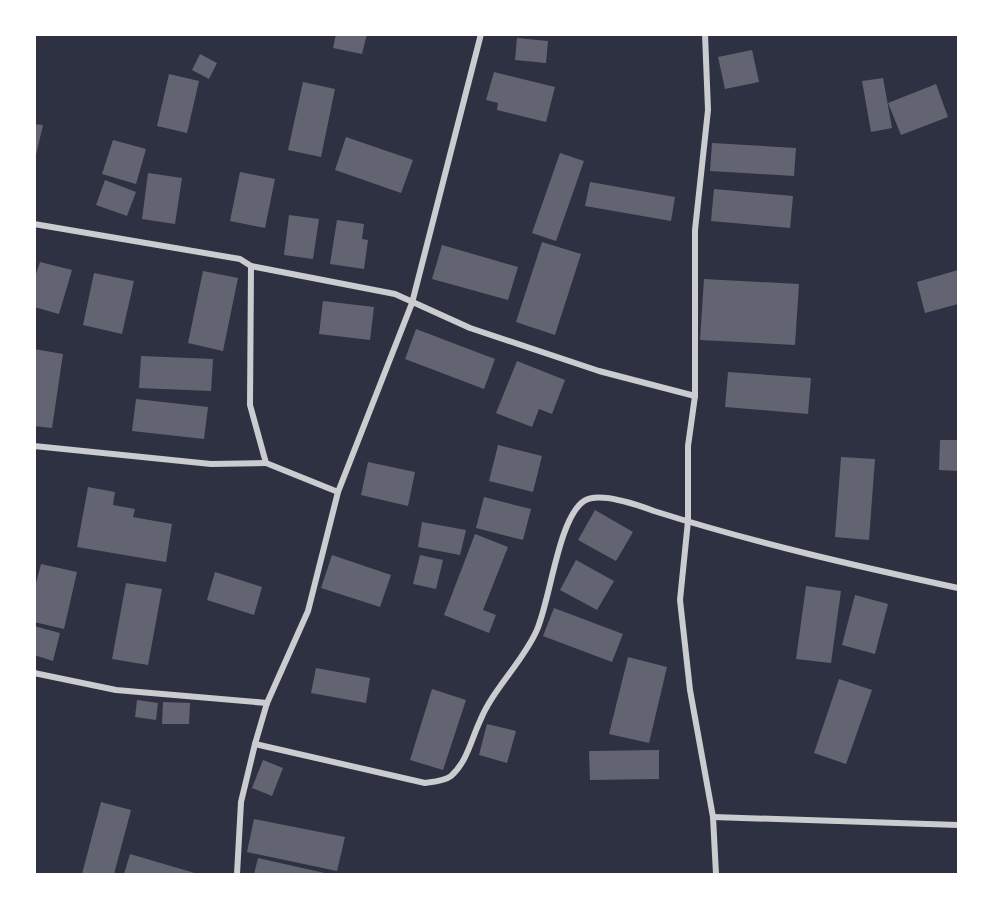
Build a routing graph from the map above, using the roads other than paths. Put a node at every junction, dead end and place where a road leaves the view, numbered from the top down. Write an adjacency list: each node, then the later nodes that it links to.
1 (482, 34): 5 (street)
2 (705, 34): 6 (street)
3 (34, 224): 4 (street)
4 (251, 266): 5 (street); 8 (street)
5 (412, 303): 6 (street); 9 (street)
6 (695, 396): 10 (street)
7 (34, 446): 8 (street)
8 (266, 463): 9 (street)
9 (338, 492): 13 (street)
10 (688, 521): 11 (street); 14 (street); 15 (street)
11 (958, 588)
12 (34, 673): 13 (street)
13 (267, 704): 14 (street)
14 (255, 744): 17 (street)
15 (713, 817): 16 (street); 18 (street)
16 (958, 825)
17 (237, 874)
18 (716, 874)

